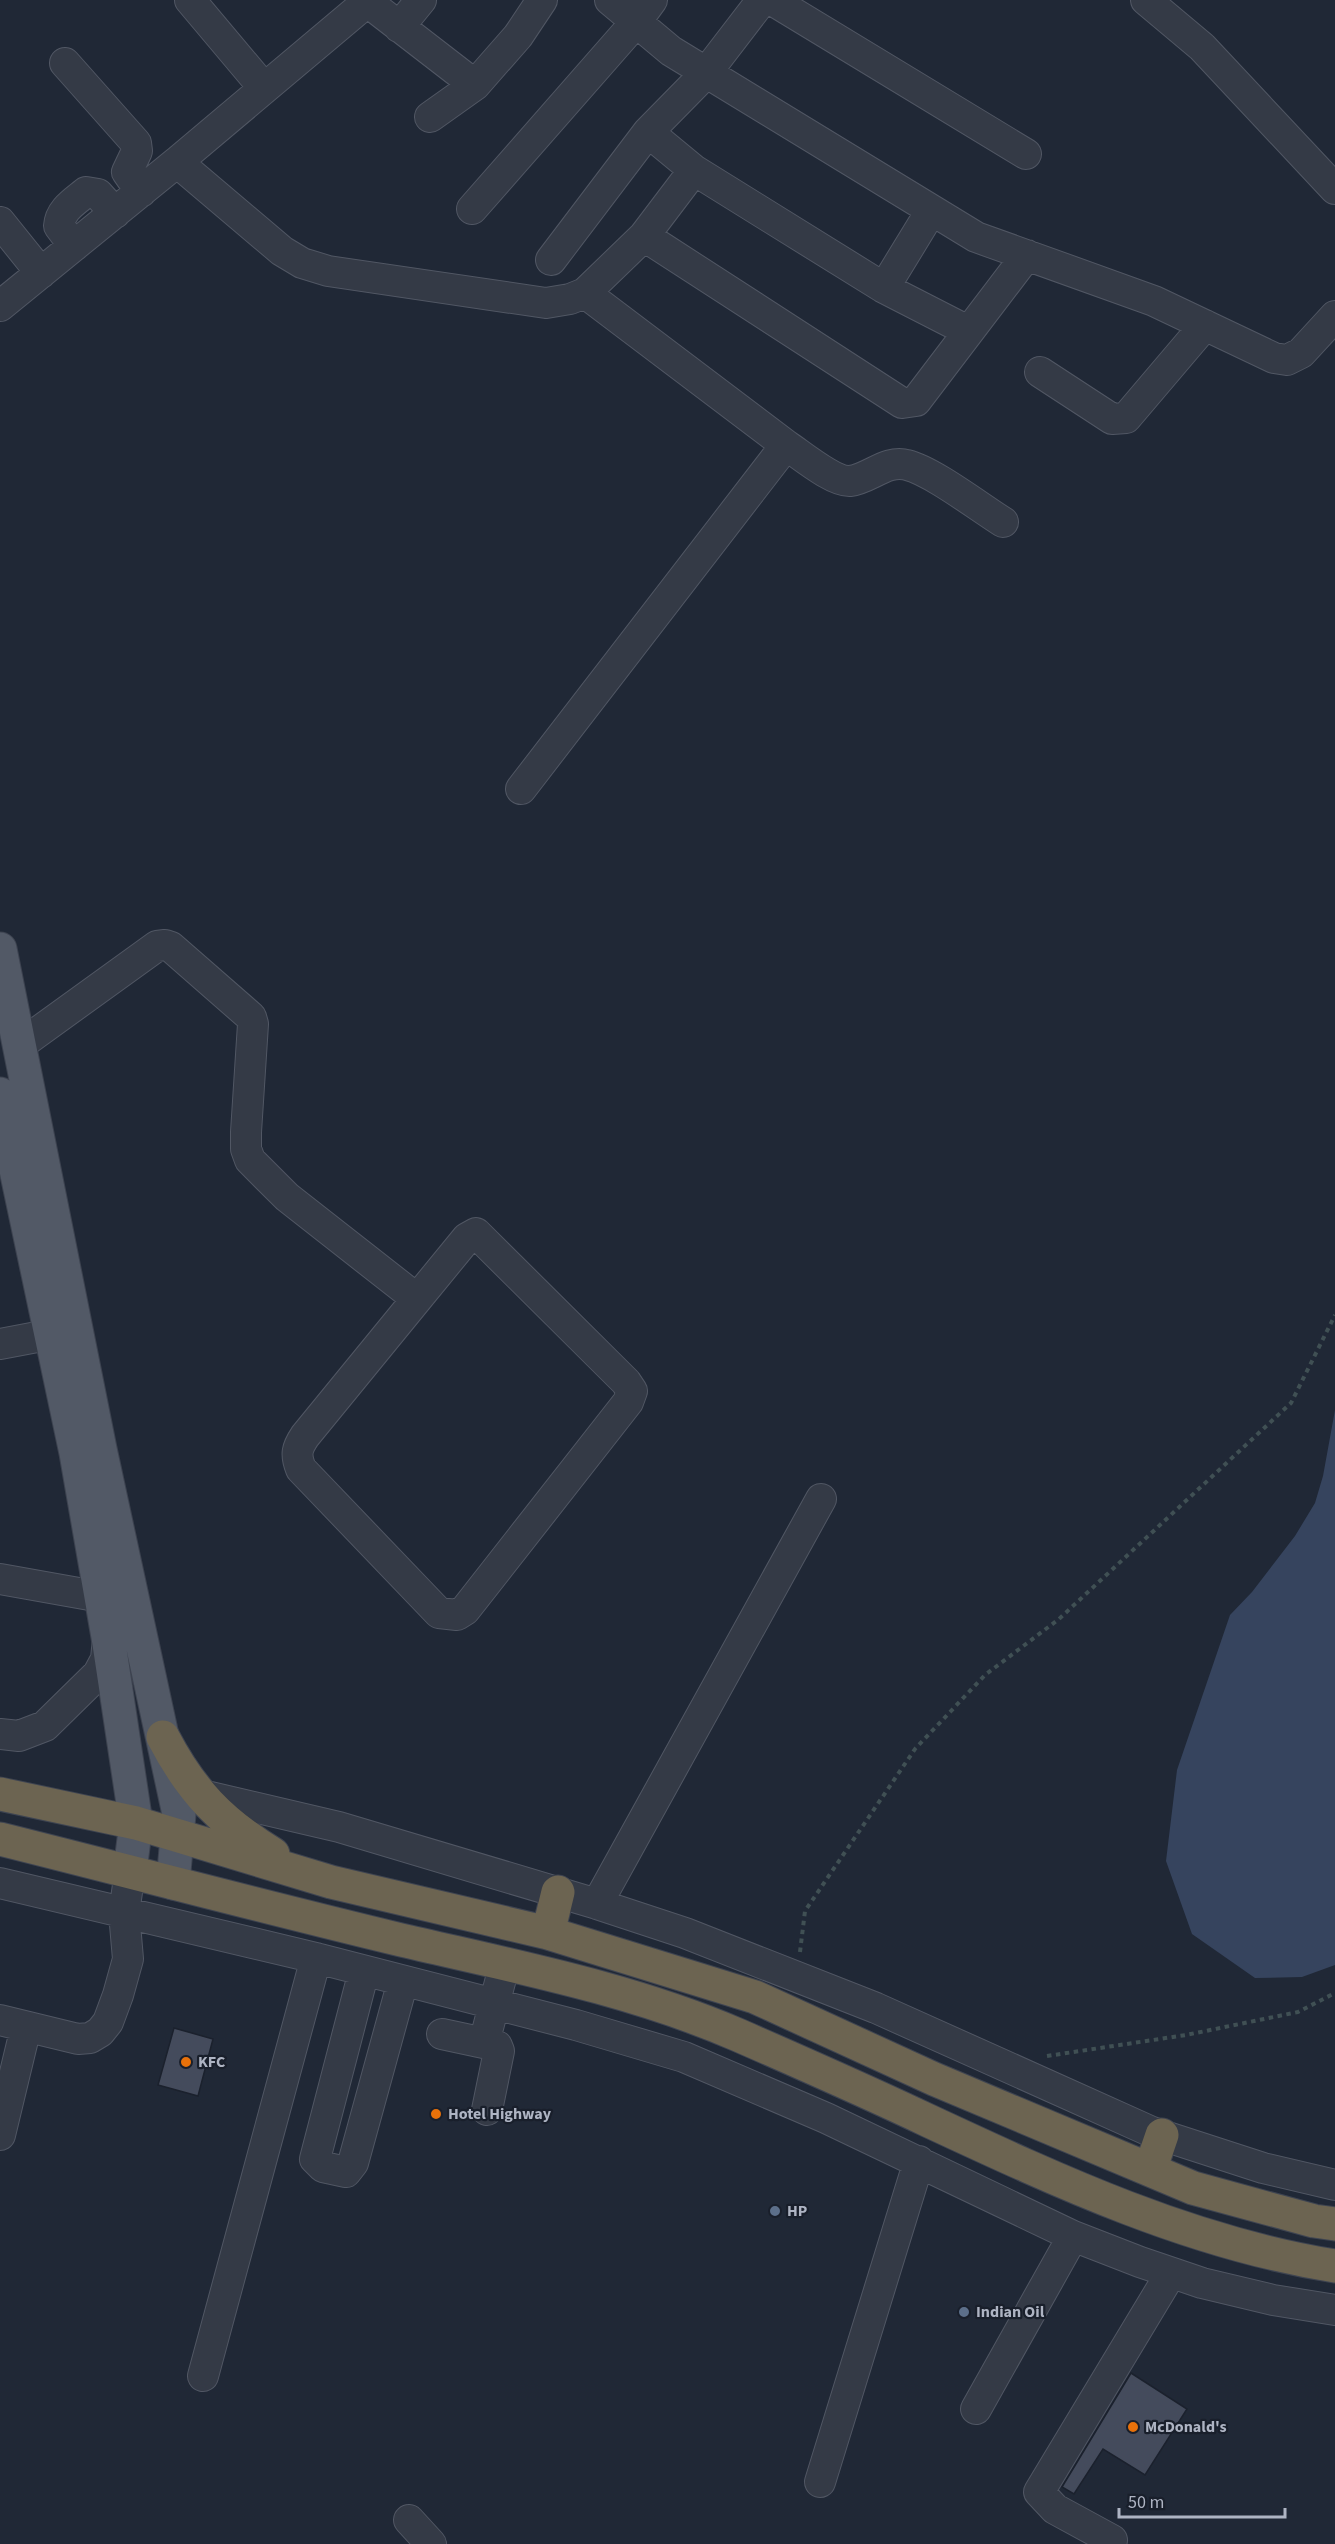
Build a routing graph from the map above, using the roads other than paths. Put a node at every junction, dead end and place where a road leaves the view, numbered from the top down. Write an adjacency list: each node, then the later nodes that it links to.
1 (190, 0): 14 (street)
2 (421, 0): 10 (street)
3 (542, 0): 13 (street)
4 (610, 0): 9 (street)
5 (762, 0): 12 (street)
6 (772, 0): 17 (street)
7 (1146, 0): 20 (street)
8 (366, 1): 10 (street); 14 (street)
9 (644, 11): 12 (street); 22 (street)
10 (399, 27): 13 (street)
11 (64, 63): 21 (street)
12 (706, 73): 16 (street); 23 (street)
13 (474, 85): 15 (street)
14 (264, 88): 18 (street)
15 (430, 117)
16 (648, 132): 19 (street); 27 (street)
17 (1026, 154)
18 (177, 162): 21 (street); 30 (street)
19 (694, 170): 25 (street); 29 (street)
20 (1335, 189)
21 (141, 192): 28 (street)
22 (472, 209)
23 (931, 211): 26 (street); 29 (street)
24 (0, 222): 28 (street)
25 (644, 236): 30 (street); 34 (street)
26 (1027, 255): 33 (street); 34 (street)
27 (551, 260)
28 (41, 273): 31 (street)
29 (884, 288): 34 (street)
30 (585, 293): 36 (street)
31 (0, 306)
32 (1335, 316): 33 (street)
33 (1205, 325): 35 (street)
34 (968, 331)
35 (1040, 372)
36 (786, 445): 37 (street); 38 (street)
37 (1003, 522)
38 (521, 789)
39 (0, 949): 40 (main road)
40 (20, 1045): 43 (street); 44 (main road)
41 (0, 1096): 42 (main road)
42 (8, 1175): 44 (main road)
43 (417, 1299): 43 (street)
44 (63, 1332): 45 (street); 48 (main road); 51 (main road)
45 (0, 1344)
46 (821, 1499): 62 (street)
47 (0, 1579): 48 (street)
48 (101, 1597): 49 (main road)
49 (108, 1637): 50 (street); 54 (main road)
50 (0, 1734)
51 (163, 1737): 53 (highway); 55 (main road)
52 (0, 1794): 54 (highway)
53 (198, 1794): 58 (highway); 61 (street)
54 (136, 1823): 55 (highway); 57 (main road)
55 (179, 1836): 58 (highway); 60 (main road)
56 (0, 1839): 57 (highway)
57 (130, 1871): 60 (highway); 63 (street)
58 (331, 1882): 64 (highway)
59 (0, 1883): 63 (street)
60 (173, 1883): 66 (highway)
61 (558, 1892): 62 (street); 64 (highway)
62 (597, 1904): 75 (street)
63 (124, 1913): 65 (street); 70 (street)
64 (548, 1933): 77 (highway)
65 (316, 1958): 67 (street); 84 (street)
66 (505, 1964): 69 (street); 81 (highway)
67 (364, 1971): 68 (street); 68 (street)
68 (403, 1981): 69 (street)
69 (494, 2004): 72 (street); 76 (street)
70 (13, 2024): 74 (street)
71 (442, 2034): 72 (street)
72 (483, 2043): 73 (street)
73 (487, 2110)
74 (0, 2135)
75 (1162, 2135): 77 (highway); 78 (street)
76 (919, 2162): 80 (street); 86 (street)
77 (1150, 2170): 79 (highway)
78 (1335, 2185)
79 (1335, 2224)
80 (1073, 2236): 82 (street); 85 (street)
81 (1335, 2266)
82 (1171, 2272): 83 (street); 88 (street)
83 (1335, 2310)
84 (203, 2376)
85 (976, 2409)
86 (820, 2482)
87 (410, 2520): 89 (street)
88 (1112, 2540)
89 (431, 2544)

